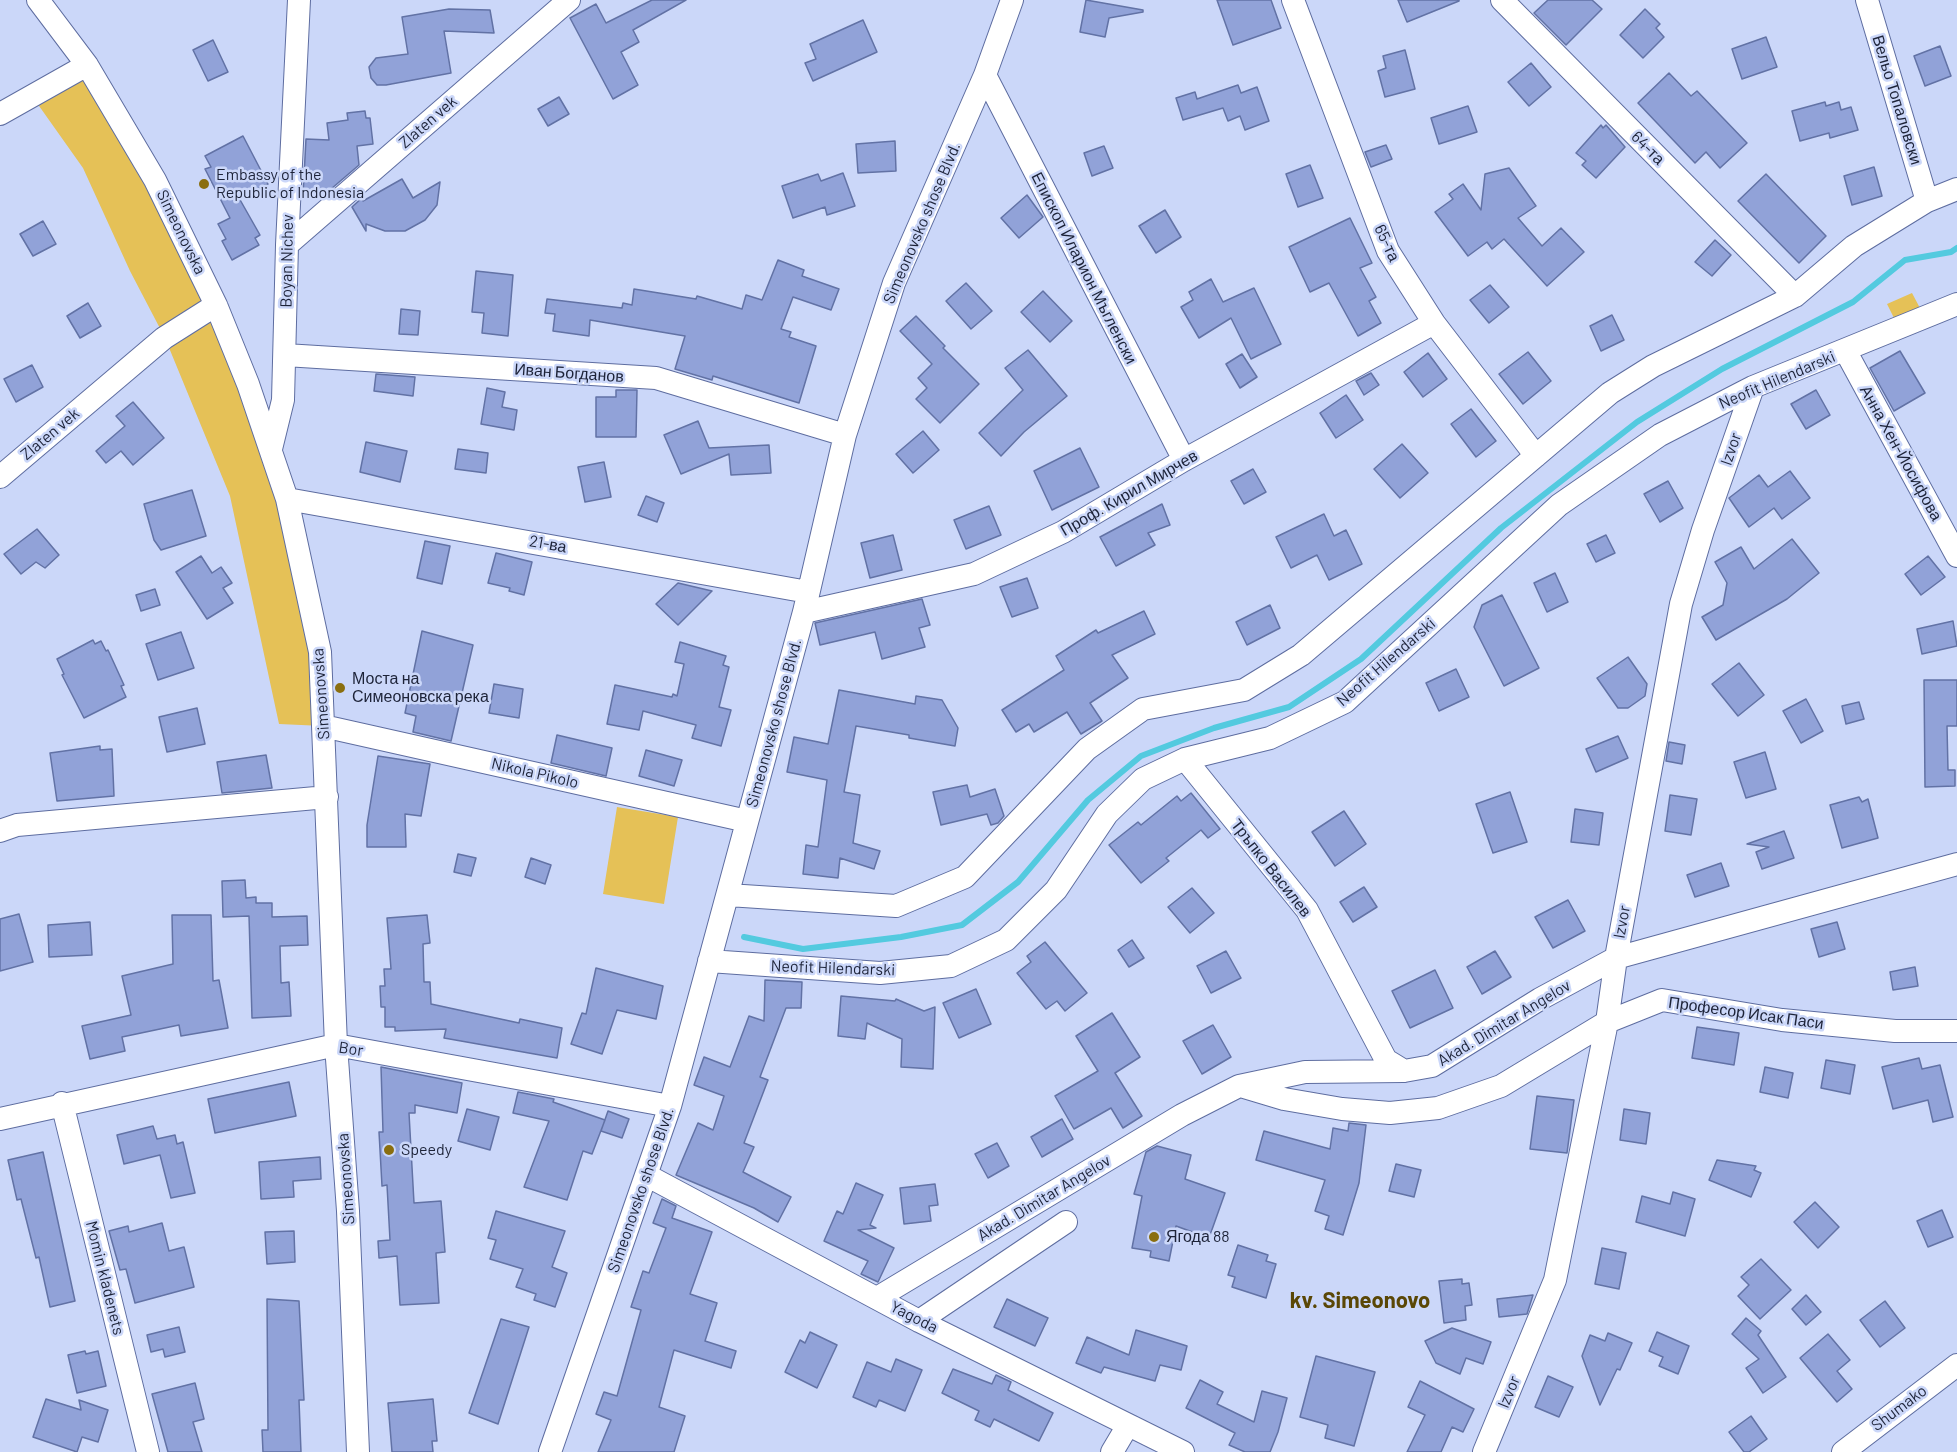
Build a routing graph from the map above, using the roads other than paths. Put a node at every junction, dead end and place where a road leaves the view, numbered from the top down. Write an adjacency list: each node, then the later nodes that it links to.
1 (38, 0): 8 (street, Simeonovska)
2 (299, 0): 13 (street, Boyan Nichev)
3 (569, 0): 13 (street, Zlaten vek)
4 (1012, 0): 9 (street, Simeonovsko shose Blvd.)
5 (1293, 0): 17 (street, 65-та)
6 (1502, 0): 14 (street, 64-та)
7 (1867, 0): 12 (street, Вельо Топаловски)
8 (87, 65): 10 (street); 16 (street, Simeonovska)
9 (985, 75): 21 (street, Simeonovsko shose Blvd.); 25 (street, Епископ Иларион Мъгленски)
10 (0, 114)
11 (1957, 189): 12 (street)
12 (1927, 201): 14 (street)
13 (287, 245): 19 (street, Boyan Nichev)
14 (1794, 296): 23 (street)
15 (1957, 304): 18 (street, Neofit Hilendarski)
16 (216, 305): 22 (street, Simeonovska); 24 (street, Zlaten vek)
17 (1434, 323): 23 (street, 65-та); 25 (street, Проф. Кирил Мирчев)
18 (1845, 350): 20 (street, Neofit Hilendarski); 28 (street, Анна Хен-Йосифова)
19 (285, 355): 21 (street, Иван Богданов); 22 (street, Boyan Nichev)
20 (1753, 387): 31 (street, Neofit Hilendarski); 37 (street, Izvor)
21 (845, 435): 29 (street, Simeonovsko shose Blvd.)
22 (271, 449): 27 (street, Simeonovska)
23 (1536, 456): 36 (street)
24 (10, 459): 26 (street, Zlaten vek)
25 (1184, 460): 29 (street, Проф. Кирил Мирчев)
26 (0, 477)
27 (287, 499): 29 (street, 21-ва); 30 (street, Simeonovska)
28 (1957, 556)
29 (806, 602): 33 (street, Simeonovsko shose Blvd.)
30 (323, 726): 32 (street, Simeonovska); 33 (street, Nikola Pikolo)
31 (1185, 759): 38 (street, Neofit Hilendarski); 42 (street, Тръпко Василев)
32 (327, 797): 34 (street); 41 (street, Simeonovska)
33 (747, 821): 36 (street, Simeonovsko shose Blvd.)
34 (0, 831)
35 (1957, 864): 37 (street, Akad. Dimitar Angelov)
36 (728, 895): 38 (street, Simeonovsko shose Blvd.)
37 (1616, 958): 39 (street, Izvor); 42 (street, Akad. Dimitar Angelov)
38 (710, 961): 45 (street, Simeonovsko shose Blvd.)
39 (1606, 1022): 40 (street, Професор Исак Паси); 43 (street, Професор Исак Паси); 58 (street, Izvor)
40 (1957, 1031)
41 (336, 1045): 44 (street, Bor); 45 (street, Bor); 54 (street, Simeonovska)
42 (1404, 1071): 43 (street, Akad. Dimitar Angelov)
43 (1239, 1086): 49 (street, Akad. Dimitar Angelov)
44 (62, 1104): 46 (street, Bor); 53 (street, Momin kladenets)
45 (670, 1106): 47 (street, Simeonovsko shose Blvd.)
46 (0, 1119)
47 (648, 1176): 49 (street, Yagoda); 55 (street, Simeonovsko shose Blvd.)
48 (1066, 1222): 50 (street, Akad. Dimitar Angelov)
49 (877, 1298): 50 (street, Yagoda)
50 (919, 1321): 52 (street, Yagoda)
51 (1957, 1365): 59 (street, Shumako)
52 (1128, 1425): 56 (street); 57 (street, Yagoda)
53 (148, 1452)
54 (358, 1452)
55 (550, 1452)
56 (1112, 1452)
57 (1183, 1452)
58 (1484, 1452)
59 (1843, 1452)

